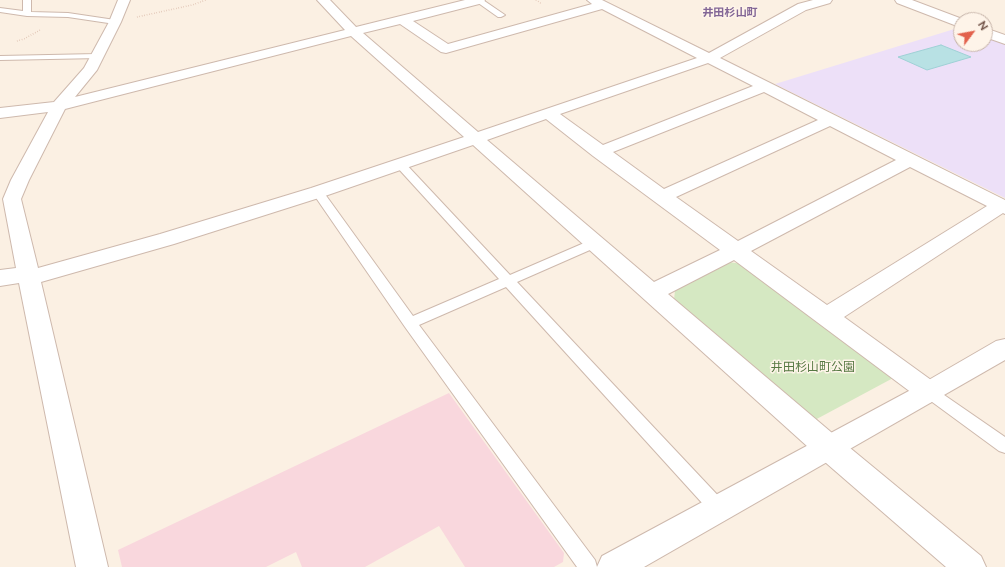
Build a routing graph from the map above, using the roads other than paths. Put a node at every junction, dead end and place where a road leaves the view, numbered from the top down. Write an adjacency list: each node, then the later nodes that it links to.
1 (27, 0): 9 (lane)
2 (124, 0): 13 (street)
3 (323, 0): 14 (street)
4 (478, 0): 10 (lane); 11 (street)
5 (826, 0): 19 (street)
6 (902, 0): 12 (street)
7 (598, 2): 11 (street); 19 (street)
8 (0, 10): 9 (lane)
9 (27, 14): 13 (lane)
10 (501, 15)
11 (402, 19): 14 (street)
12 (953, 20)
13 (115, 22): 17 (street)
14 (354, 32): 21 (street); 25 (street)
15 (993, 35): 16 (street)
16 (1005, 40)
17 (97, 56): 18 (lane); 21 (street)
18 (0, 58)
19 (710, 58): 20 (street); 23 (street)
20 (765, 87): 24 (street); 26 (street)
21 (59, 106): 22 (street); 34 (street)
22 (0, 113)
23 (548, 113): 25 (street); 26 (street)
24 (832, 120): 27 (street); 30 (street)
25 (475, 138): 28 (street); 32 (street)
26 (599, 152): 30 (street)
27 (910, 160): 31 (street); 33 (street)
28 (400, 164): 29 (street); 36 (lane)
29 (318, 192): 34 (street); 39 (lane)
30 (661, 197): 33 (street)
31 (1003, 207): 38 (street)
32 (595, 243): 36 (lane); 37 (street)
33 (735, 251): 37 (street); 38 (street)
34 (29, 276): 35 (street); 45 (street)
35 (0, 278)
36 (508, 282): 39 (lane); 44 (lane)
37 (651, 293): 43 (street)
38 (826, 317): 41 (street)
39 (410, 323): 46 (lane)
40 (1005, 348): 41 (street)
41 (929, 392): 42 (lane); 43 (street)
42 (1005, 446)
43 (828, 447): 44 (street); 48 (street)
44 (719, 509): 47 (street)
45 (92, 567)
46 (588, 567)
47 (613, 567)
48 (970, 567)

